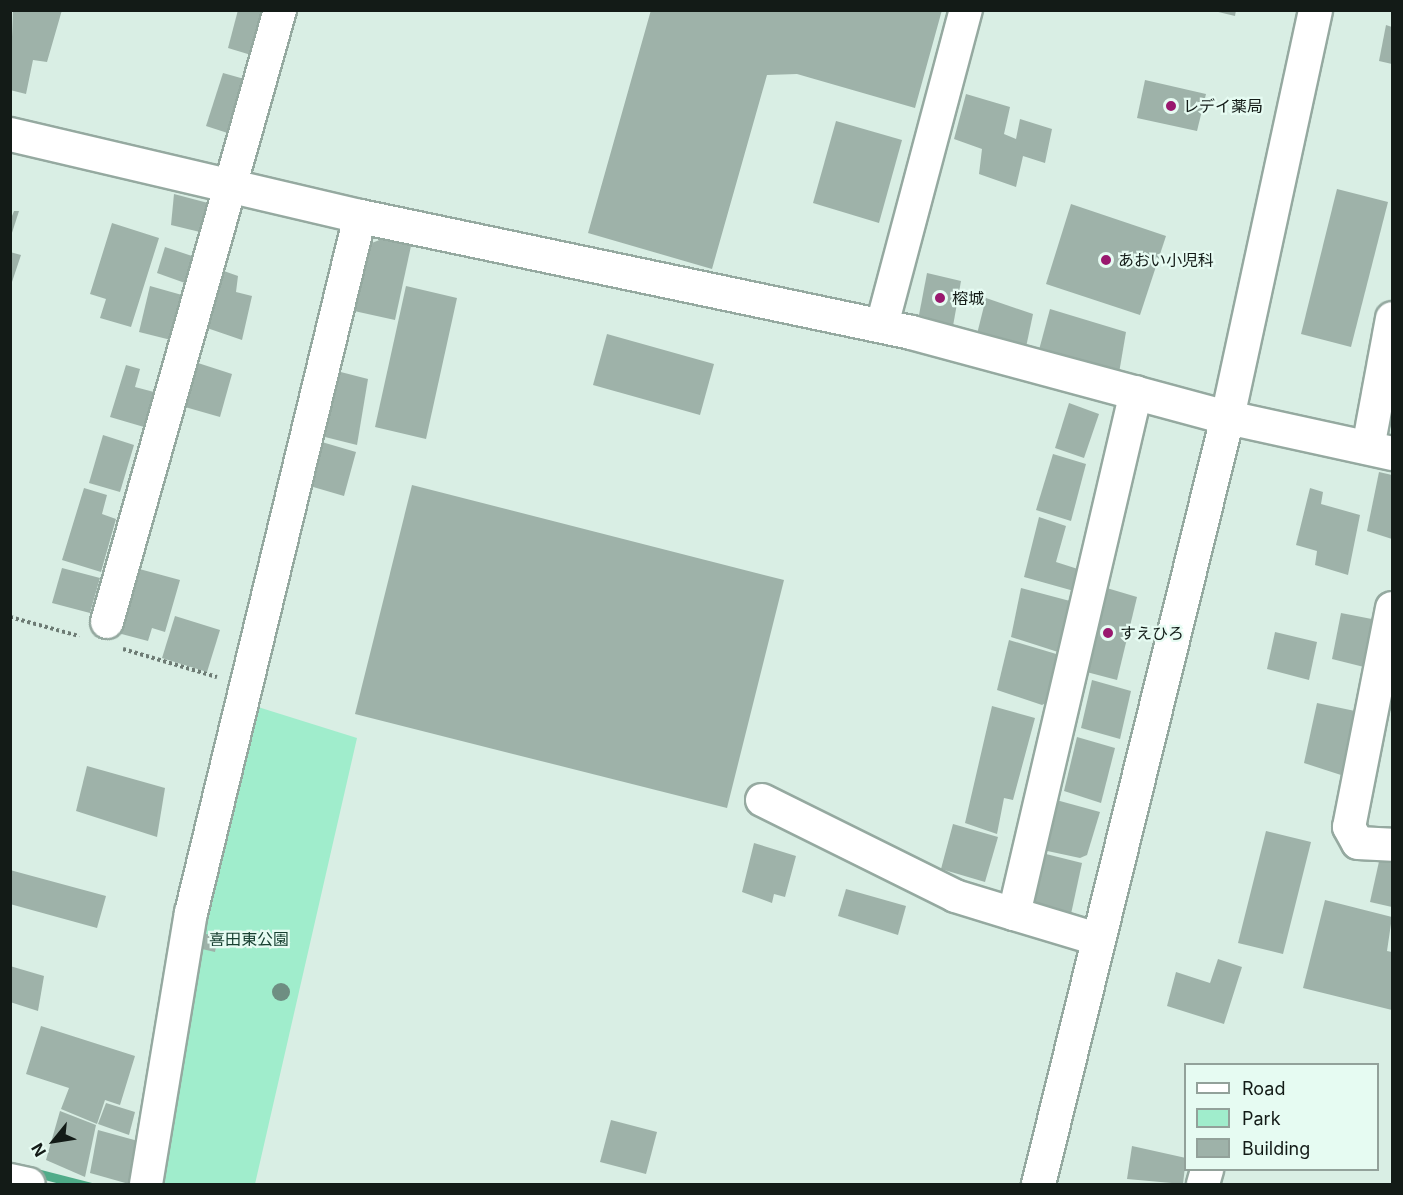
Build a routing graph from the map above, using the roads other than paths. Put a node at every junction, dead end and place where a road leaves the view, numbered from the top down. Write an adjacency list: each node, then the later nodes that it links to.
1 (280, 10): 5 (street)
2 (966, 10): 8 (street)
3 (1316, 10): 10 (street)
4 (10, 134): 5 (street)
5 (234, 186): 6 (street); 13 (street)
6 (360, 216): 8 (street); 20 (street)
7 (1392, 318): 11 (street)
8 (882, 325): 9 (street)
9 (1136, 392): 10 (street); 16 (street)
10 (1227, 417): 11 (street); 17 (street)
11 (1380, 451)
12 (1392, 613): 15 (street)
13 (103, 636)
14 (762, 800): 16 (street)
15 (1392, 845)
16 (1014, 914): 17 (street)
17 (1097, 939): 21 (street)
18 (10, 1180): 19 (street)
19 (29, 1185)
20 (146, 1185)
21 (1038, 1185)

